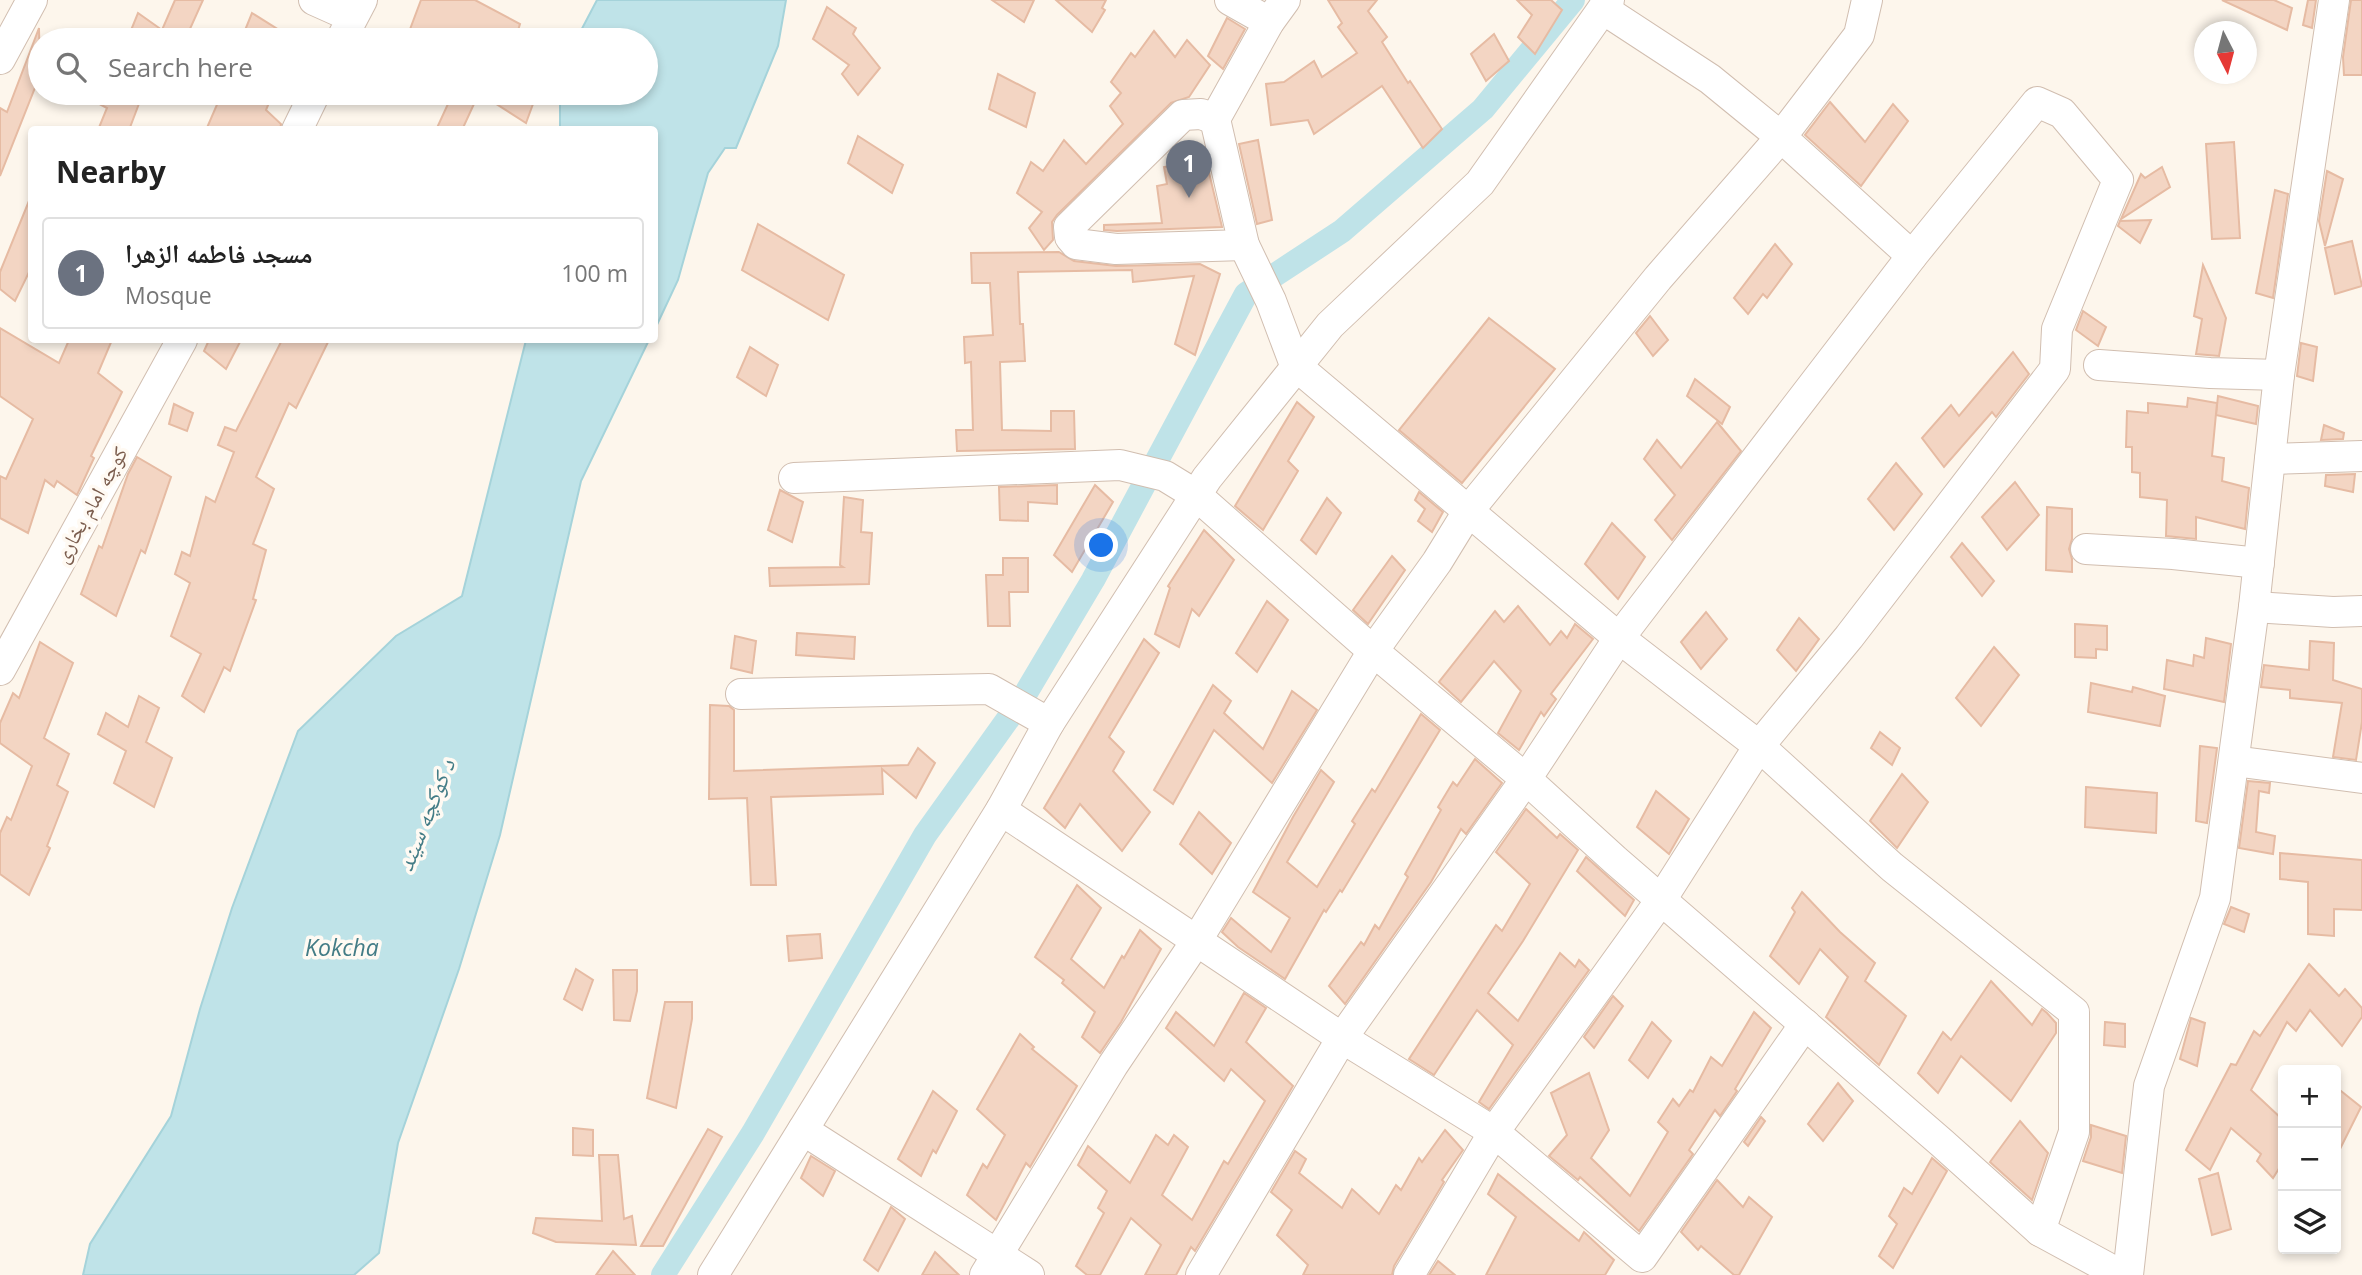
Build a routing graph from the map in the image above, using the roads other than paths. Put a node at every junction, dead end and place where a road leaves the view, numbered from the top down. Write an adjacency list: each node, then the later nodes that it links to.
1 (32, 0): 9 (street)
2 (314, 0): 8 (street)
3 (1230, 0): 7 (street)
4 (1867, 0): 13 (street)
5 (2334, 0): 19 (street)
6 (1606, 5): 13 (street); 17 (street)
7 (1277, 11): 11 (street)
8 (352, 19)
9 (0, 59)
10 (309, 105): 12 (street)
11 (1214, 119): 15 (street); 15 (street)
12 (298, 126)
13 (1781, 137): 14 (street); 24 (street)
14 (1912, 256): 29 (street); 34 (street)
15 (1249, 258): 17 (street)
16 (179, 343): 31 (street, کوچه امام بخاری)
17 (1295, 365): 23 (street); 24 (street)
18 (2099, 365): 19 (street)
19 (2279, 375): 21 (street)
20 (2362, 456): 21 (street)
21 (2270, 459): 26 (street)
22 (794, 478): 23 (street)
23 (1196, 495): 30 (street); 33 (street)
24 (1469, 510): 29 (street); 30 (street)
25 (2086, 549): 26 (street)
26 (2259, 563): 27 (street)
27 (2254, 607): 28 (street); 35 (street)
28 (2362, 611)
29 (1619, 638): 34 (street); 37 (street)
30 (1373, 651): 37 (street); 40 (street)
31 (4, 656)
32 (741, 694): 33 (street)
33 (1038, 716): 38 (street)
34 (1759, 746): 39 (street); 45 (street)
35 (2234, 761): 36 (street); 53 (street)
36 (2362, 778)
37 (1526, 779): 39 (street); 42 (street)
38 (1001, 810): 40 (street); 43 (street)
39 (1661, 900): 41 (street); 44 (street)
40 (1197, 940): 42 (street); 46 (street)
41 (1805, 1024): 45 (street); 47 (street)
42 (1342, 1038): 44 (street); 50 (street)
43 (803, 1130): 46 (street); 48 (street)
44 (1494, 1132): 47 (street); 51 (street)
45 (2040, 1231): 52 (street)
46 (991, 1266): 49 (street)
47 (1636, 1266)
48 (713, 1275)
49 (1029, 1275)
50 (1201, 1275)
51 (1409, 1275)
52 (2120, 1275)
53 (2128, 1275)

